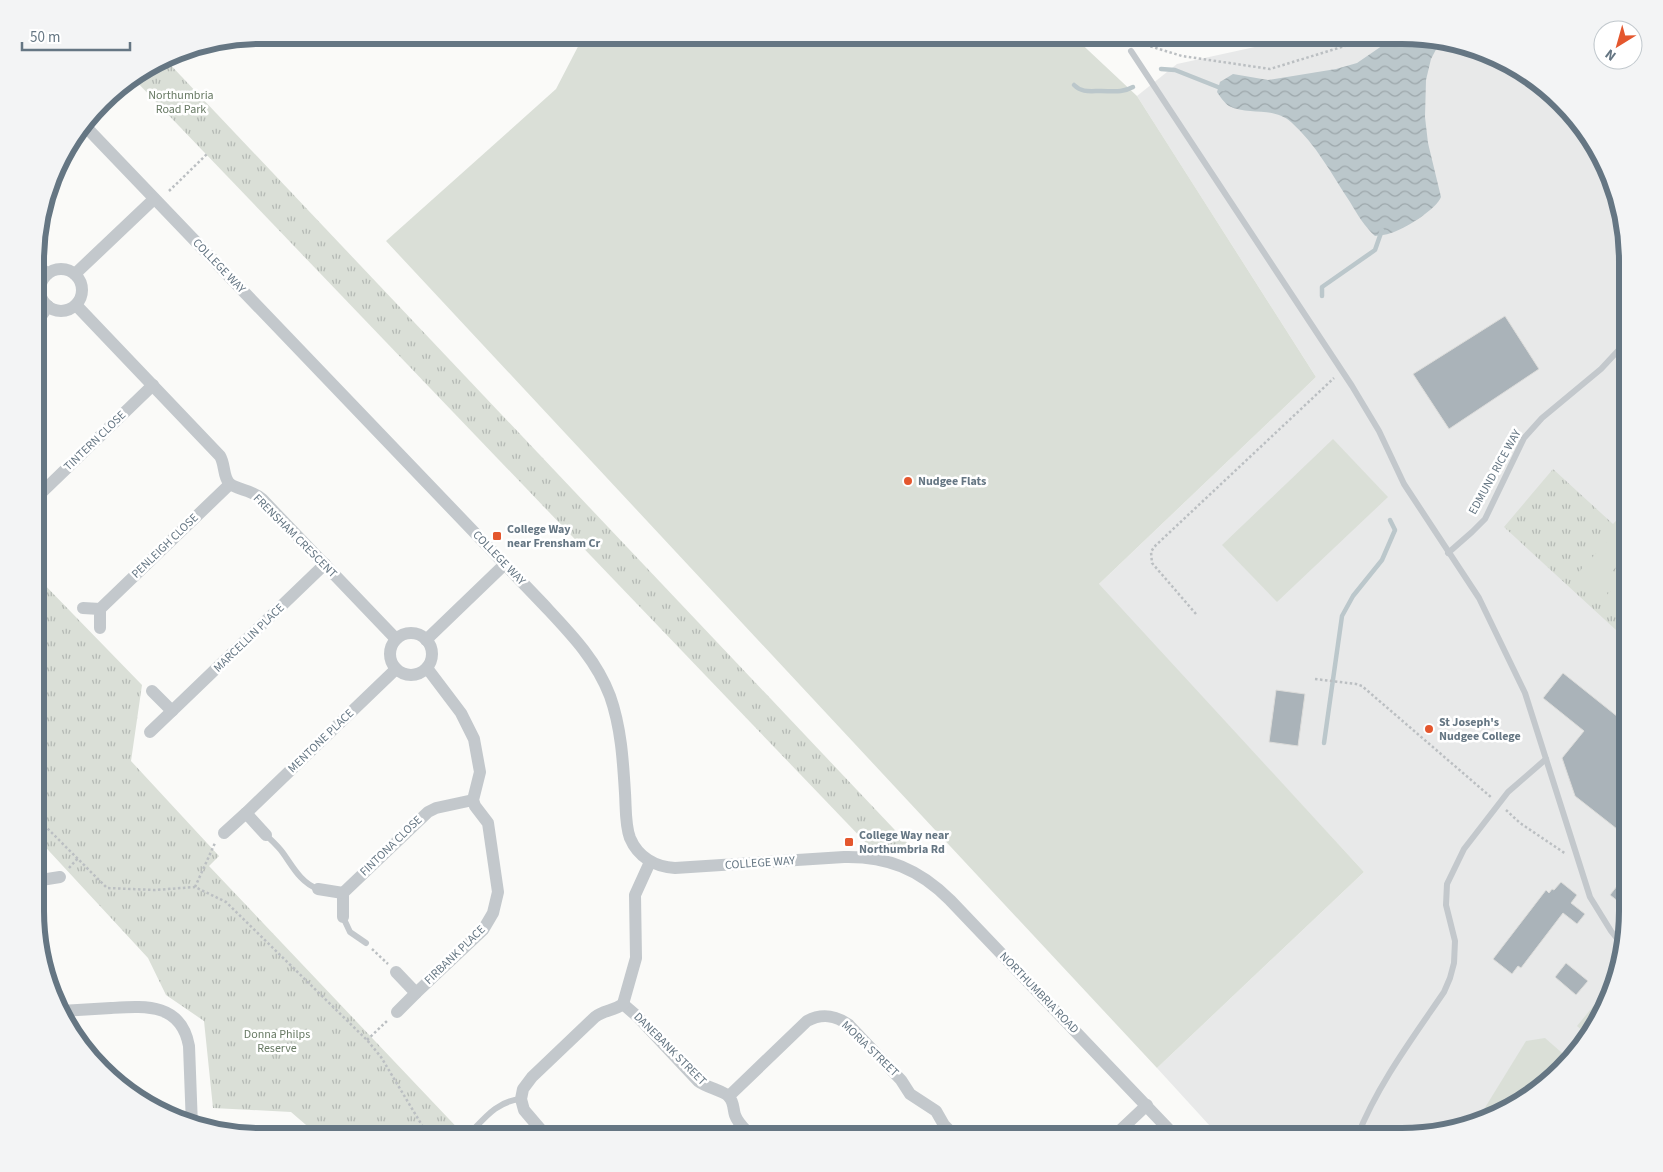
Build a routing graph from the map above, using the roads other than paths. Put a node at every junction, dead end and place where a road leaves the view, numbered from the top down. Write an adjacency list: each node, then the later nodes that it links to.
1 (1131, 51): 16 (lane)
2 (88, 130): 3 (street, COLLEGE WAY)
3 (154, 199): 6 (street); 18 (street, COLLEGE WAY)
4 (44, 271): 5 (street)
5 (47, 274): 6 (street); 7 (street)
6 (75, 274): 9 (street)
7 (44, 280)
8 (44, 300): 10 (street)
9 (76, 305): 10 (street); 13 (street)
10 (48, 306): 11 (street)
11 (44, 312)
12 (1619, 350): 16 (lane, EDMUND RICE WAY)
13 (154, 385): 14 (street); 15 (street, TINTERN CLOSE)
14 (230, 484): 17 (street, FRENSHAM CRESCENT); 20 (street, PENLEIGH CLOSE)
15 (44, 490)
16 (1448, 553): 29 (lane)
17 (325, 564): 22 (street, FRENSHAM CRESCENT); 27 (street, MARCELLIN PLACE)
18 (504, 564): 23 (street); 34 (street, COLLEGE WAY)
19 (83, 608): 20 (street)
20 (100, 608): 21 (street)
21 (100, 628)
22 (396, 639): 23 (street); 25 (street)
23 (426, 640): 24 (street)
24 (427, 668): 25 (street); 30 (street)
25 (396, 669): 31 (street, MENTONE PLACE)
26 (152, 691): 27 (street)
27 (172, 711): 28 (street, MARCELLIN PLACE)
28 (150, 732)
29 (1546, 759): 41 (lane); 58 (lane)
30 (473, 800): 39 (street, FINTONA CLOSE); 44 (street, FIRBANK PLACE)
31 (246, 813): 32 (street, MENTONE PLACE); 33 (street)
32 (224, 834)
33 (266, 835): 38 (lane)
34 (650, 862): 35 (street, COLLEGE WAY); 45 (street)
35 (892, 863): 50 (street, NORTHUMBRIA ROAD)
36 (60, 877): 37 (street)
37 (44, 879)
38 (318, 889): 39 (street)
39 (343, 893): 40 (street)
40 (343, 918): 42 (lane)
41 (1617, 939)
42 (366, 942)
43 (396, 972): 44 (street, FIRBANK PLACE)
44 (416, 992): 47 (street, FIRBANK PLACE)
45 (623, 1004): 48 (street, DANEBANK STREET); 49 (street)
46 (68, 1011): 51 (street)
47 (397, 1012)
48 (729, 1096): 54 (street); 55 (street, MORIA STREET)
49 (521, 1099): 52 (lane); 53 (street)
50 (1147, 1105): 56 (street); 57 (street, NORTHUMBRIA ROAD)
51 (192, 1117)
52 (475, 1128)
53 (539, 1128)
54 (744, 1128)
55 (947, 1128)
56 (1123, 1128)
57 (1168, 1128)
58 (1361, 1128)

